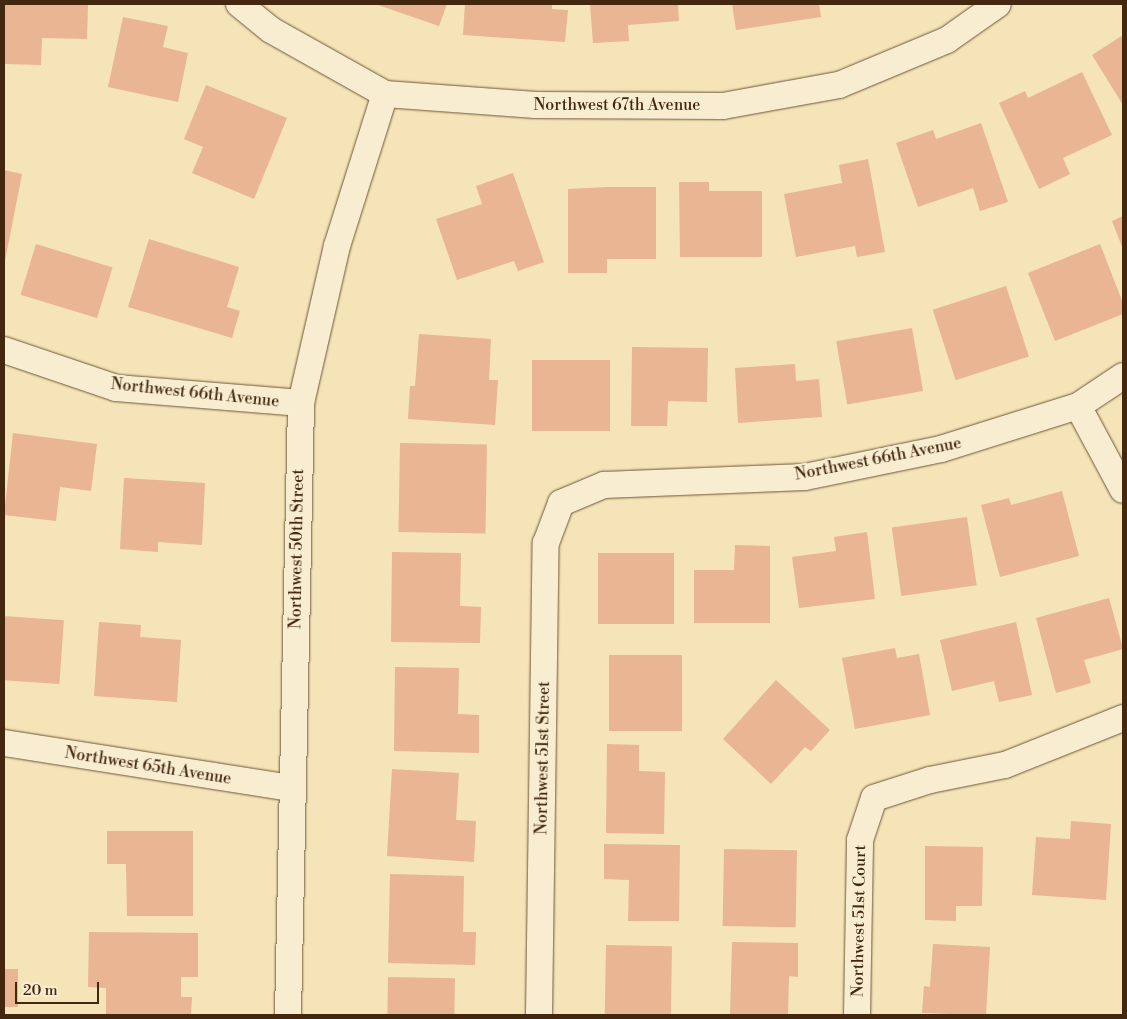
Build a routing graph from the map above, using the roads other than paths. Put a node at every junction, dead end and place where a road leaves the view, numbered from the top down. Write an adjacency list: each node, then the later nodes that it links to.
1 (240, 4): 3 (street, Northwest 67th Avenue)
2 (998, 4): 3 (street, Northwest 67th Avenue)
3 (385, 94): 6 (street, Northwest 50th Street)
4 (4, 350): 6 (street, Northwest 66th Avenue)
5 (1123, 376): 7 (street, Northwest 66th Avenue)
6 (301, 403): 12 (street, Northwest 50th Street)
7 (1078, 406): 8 (street); 9 (street, Northwest 66th Avenue)
8 (1123, 490)
9 (561, 503): 14 (street, Northwest 51st Street)
10 (1123, 718): 15 (street, Northwest 51st Court)
11 (4, 743): 12 (street, Northwest 65th Avenue)
12 (292, 788): 13 (street, Northwest 50th Street)
13 (288, 1015)
14 (539, 1015)
15 (857, 1015)

